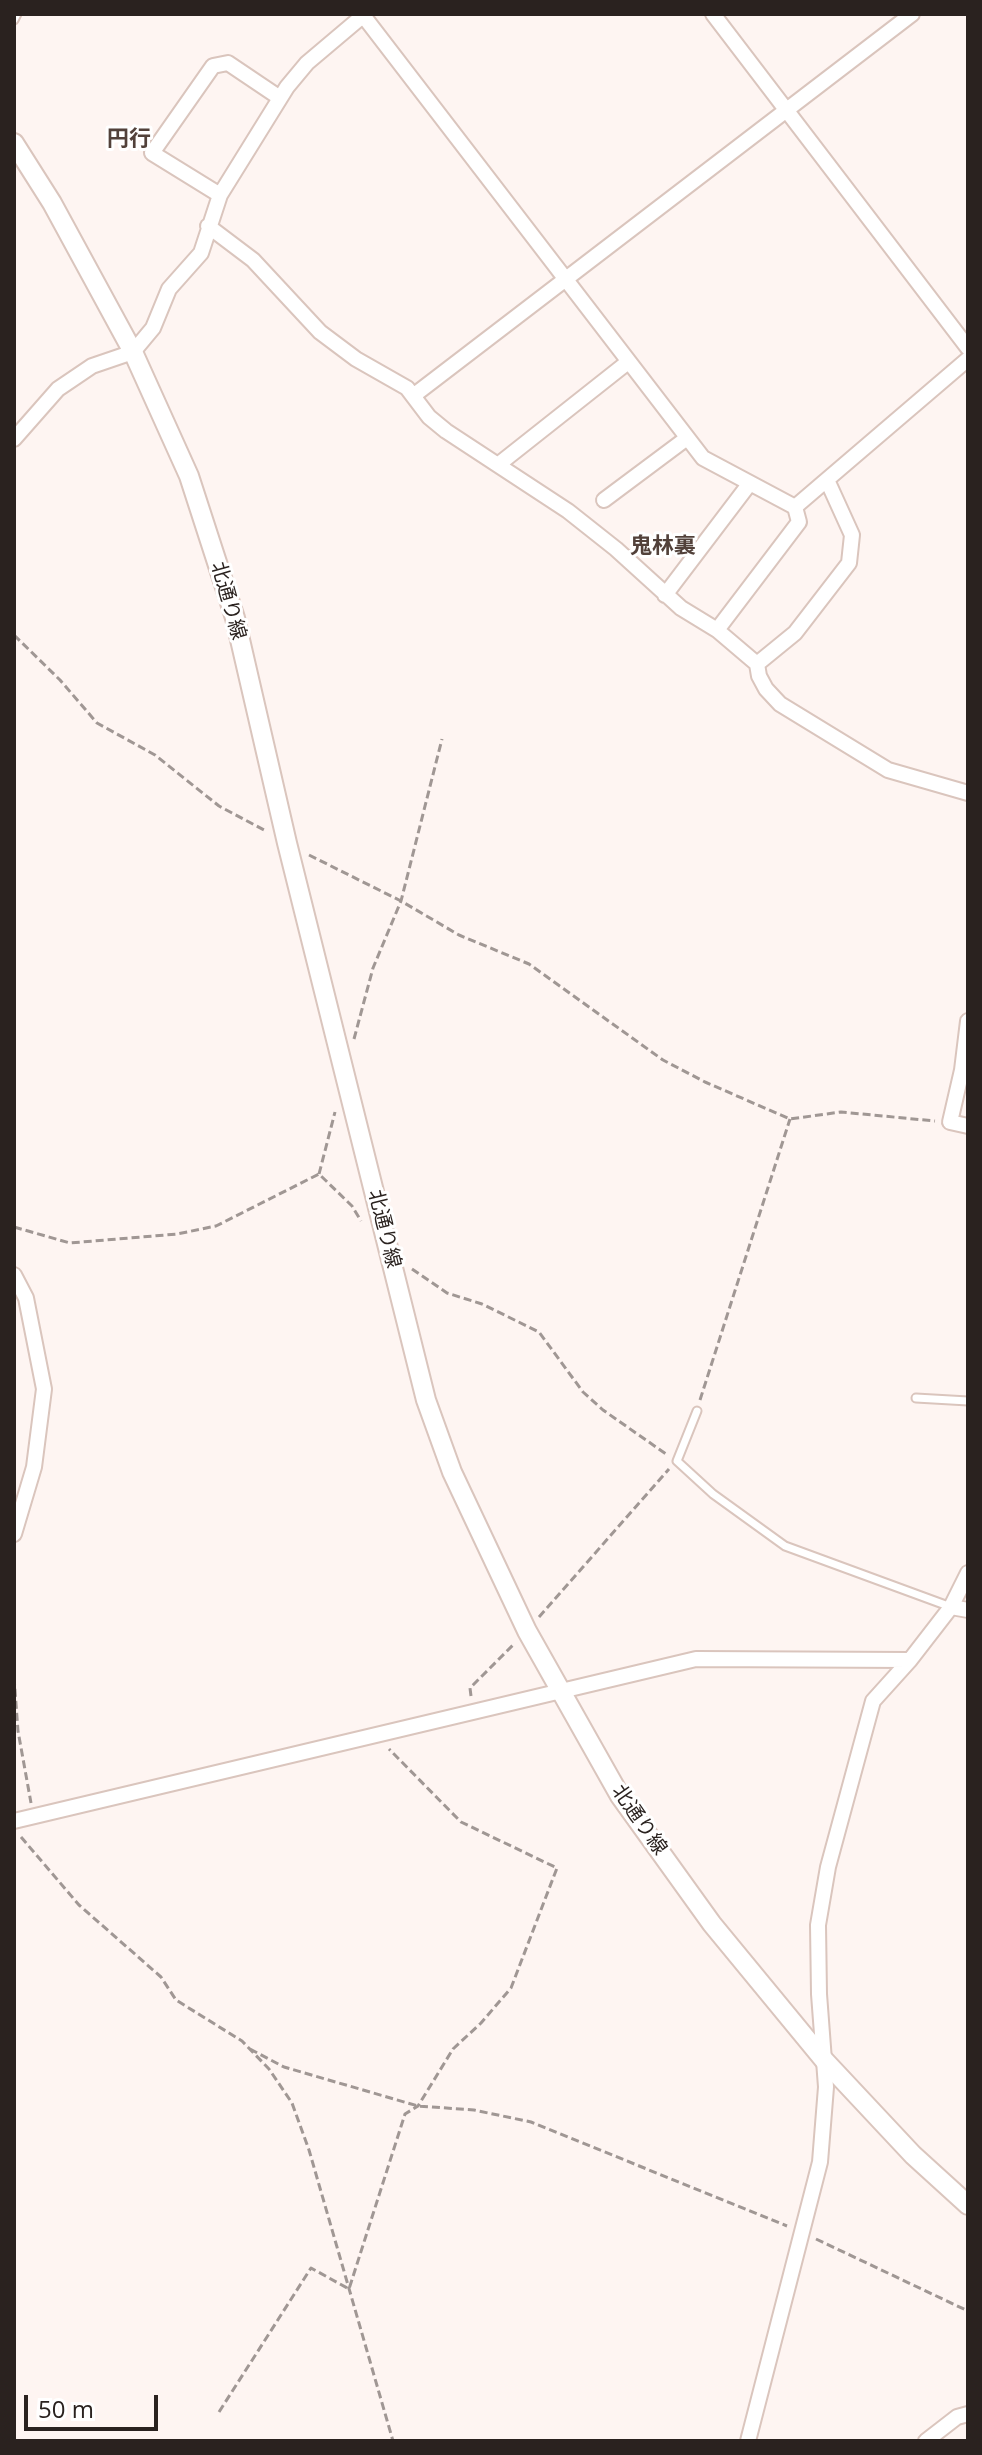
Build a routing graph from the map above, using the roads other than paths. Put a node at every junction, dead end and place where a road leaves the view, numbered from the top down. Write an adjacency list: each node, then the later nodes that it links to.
1 (17, 14): 5 (lane)
2 (713, 14): 7 (street)
3 (912, 14): 7 (street)
4 (364, 15): 6 (street); 11 (street)
5 (14, 20)
6 (280, 98): 9 (street); 9 (street)
7 (786, 110): 11 (street); 12 (street)
8 (14, 143): 13 (street, 北通り線)
9 (220, 195): 10 (street)
10 (208, 226): 13 (street); 16 (street)
11 (564, 278): 15 (street); 16 (street)
12 (968, 348)
13 (133, 352): 18 (street); 39 (street, 北通り線)
14 (968, 359): 20 (street)
15 (628, 362): 17 (street); 19 (street)
16 (413, 396): 19 (street)
17 (687, 438): 21 (street); 22 (street)
18 (14, 439)
19 (499, 464): 24 (street)
20 (827, 480): 23 (street); 26 (street)
21 (750, 483): 23 (street); 24 (street)
22 (604, 500)
23 (795, 507): 25 (street)
24 (665, 595): 25 (street)
25 (717, 630): 26 (street)
26 (757, 664): 27 (street)
27 (968, 793)
28 (968, 1021): 29 (street)
29 (968, 1126)
30 (14, 1275): 34 (street)
31 (916, 1398): 32 (lane)
32 (968, 1401)
33 (697, 1411): 36 (lane)
34 (14, 1534)
35 (968, 1573): 36 (street)
36 (951, 1607): 37 (street); 38 (street)
37 (968, 1610)
38 (910, 1660): 39 (street); 41 (street)
39 (560, 1692): 40 (street); 41 (street, 北通り線)
40 (14, 1821)
41 (824, 2060): 42 (street, 北通り線); 44 (street)
42 (968, 2205)
43 (968, 2414): 45 (street)
44 (748, 2441)
45 (926, 2441)

